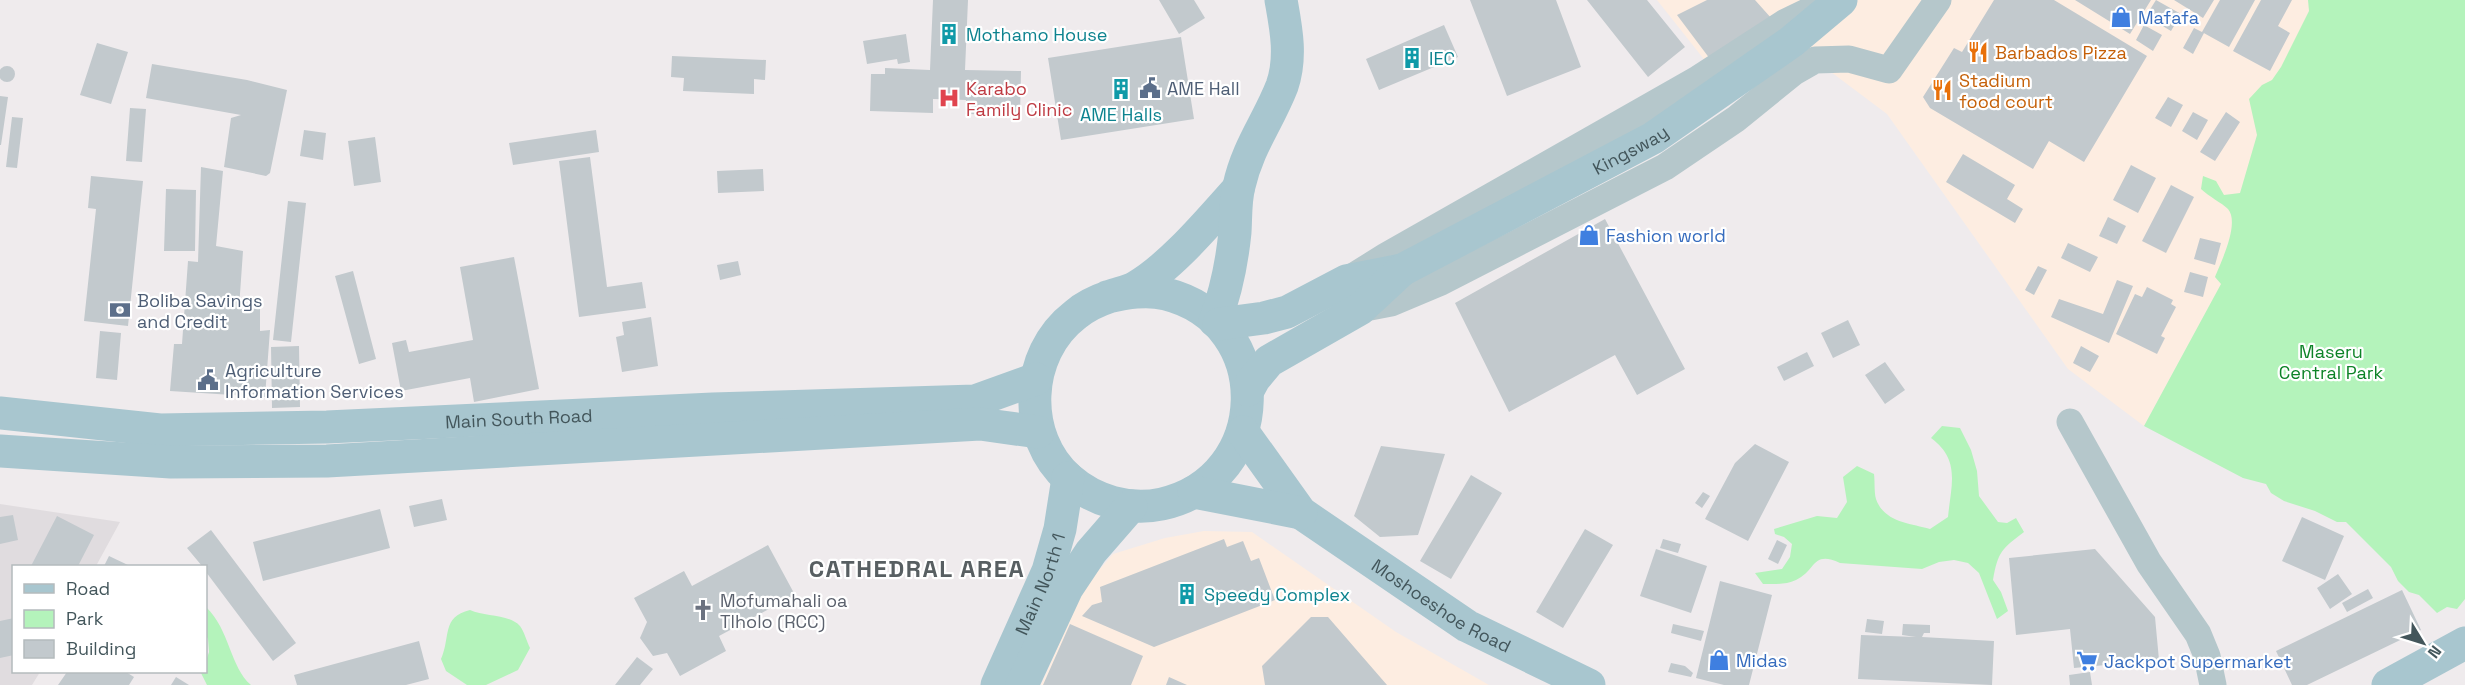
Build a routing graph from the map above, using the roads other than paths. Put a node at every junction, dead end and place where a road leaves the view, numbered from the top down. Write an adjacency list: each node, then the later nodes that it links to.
1 (1281, 0): 5 (main road)
2 (1830, 0): 6 (street)
3 (1841, 0): 6 (main road, Kingsway)
4 (1938, 0): 6 (street)
5 (1238, 189): 7 (main road); 8 (main road)
6 (1353, 295): 8 (main road, Kingsway); 10 (main road, Kingsway)
7 (1107, 297): 8 (main road); 9 (main road)
8 (1219, 316): 10 (main road)
9 (1036, 379): 11 (main road, Main South Road); 13 (main road)
10 (1248, 390): 14 (main road)
11 (0, 413)
12 (2070, 422): 24 (street)
13 (1038, 432): 15 (main road, Main South Road); 16 (main road)
14 (1243, 432): 17 (main road); 19 (main road, Moshoeshoe Road)
15 (0, 451)
16 (1068, 478): 18 (main road); 21 (main road, Main North 1)
17 (1194, 492): 18 (main road); 19 (main road, Moshoeshoe Road)
18 (1131, 506): 22 (main road, Main North 1)
19 (1301, 513): 23 (main road, Moshoeshoe Road)
20 (2465, 644): 25 (main road)
21 (997, 685)
22 (1022, 685)
23 (1589, 685)
24 (2213, 685)
25 (2388, 685)

